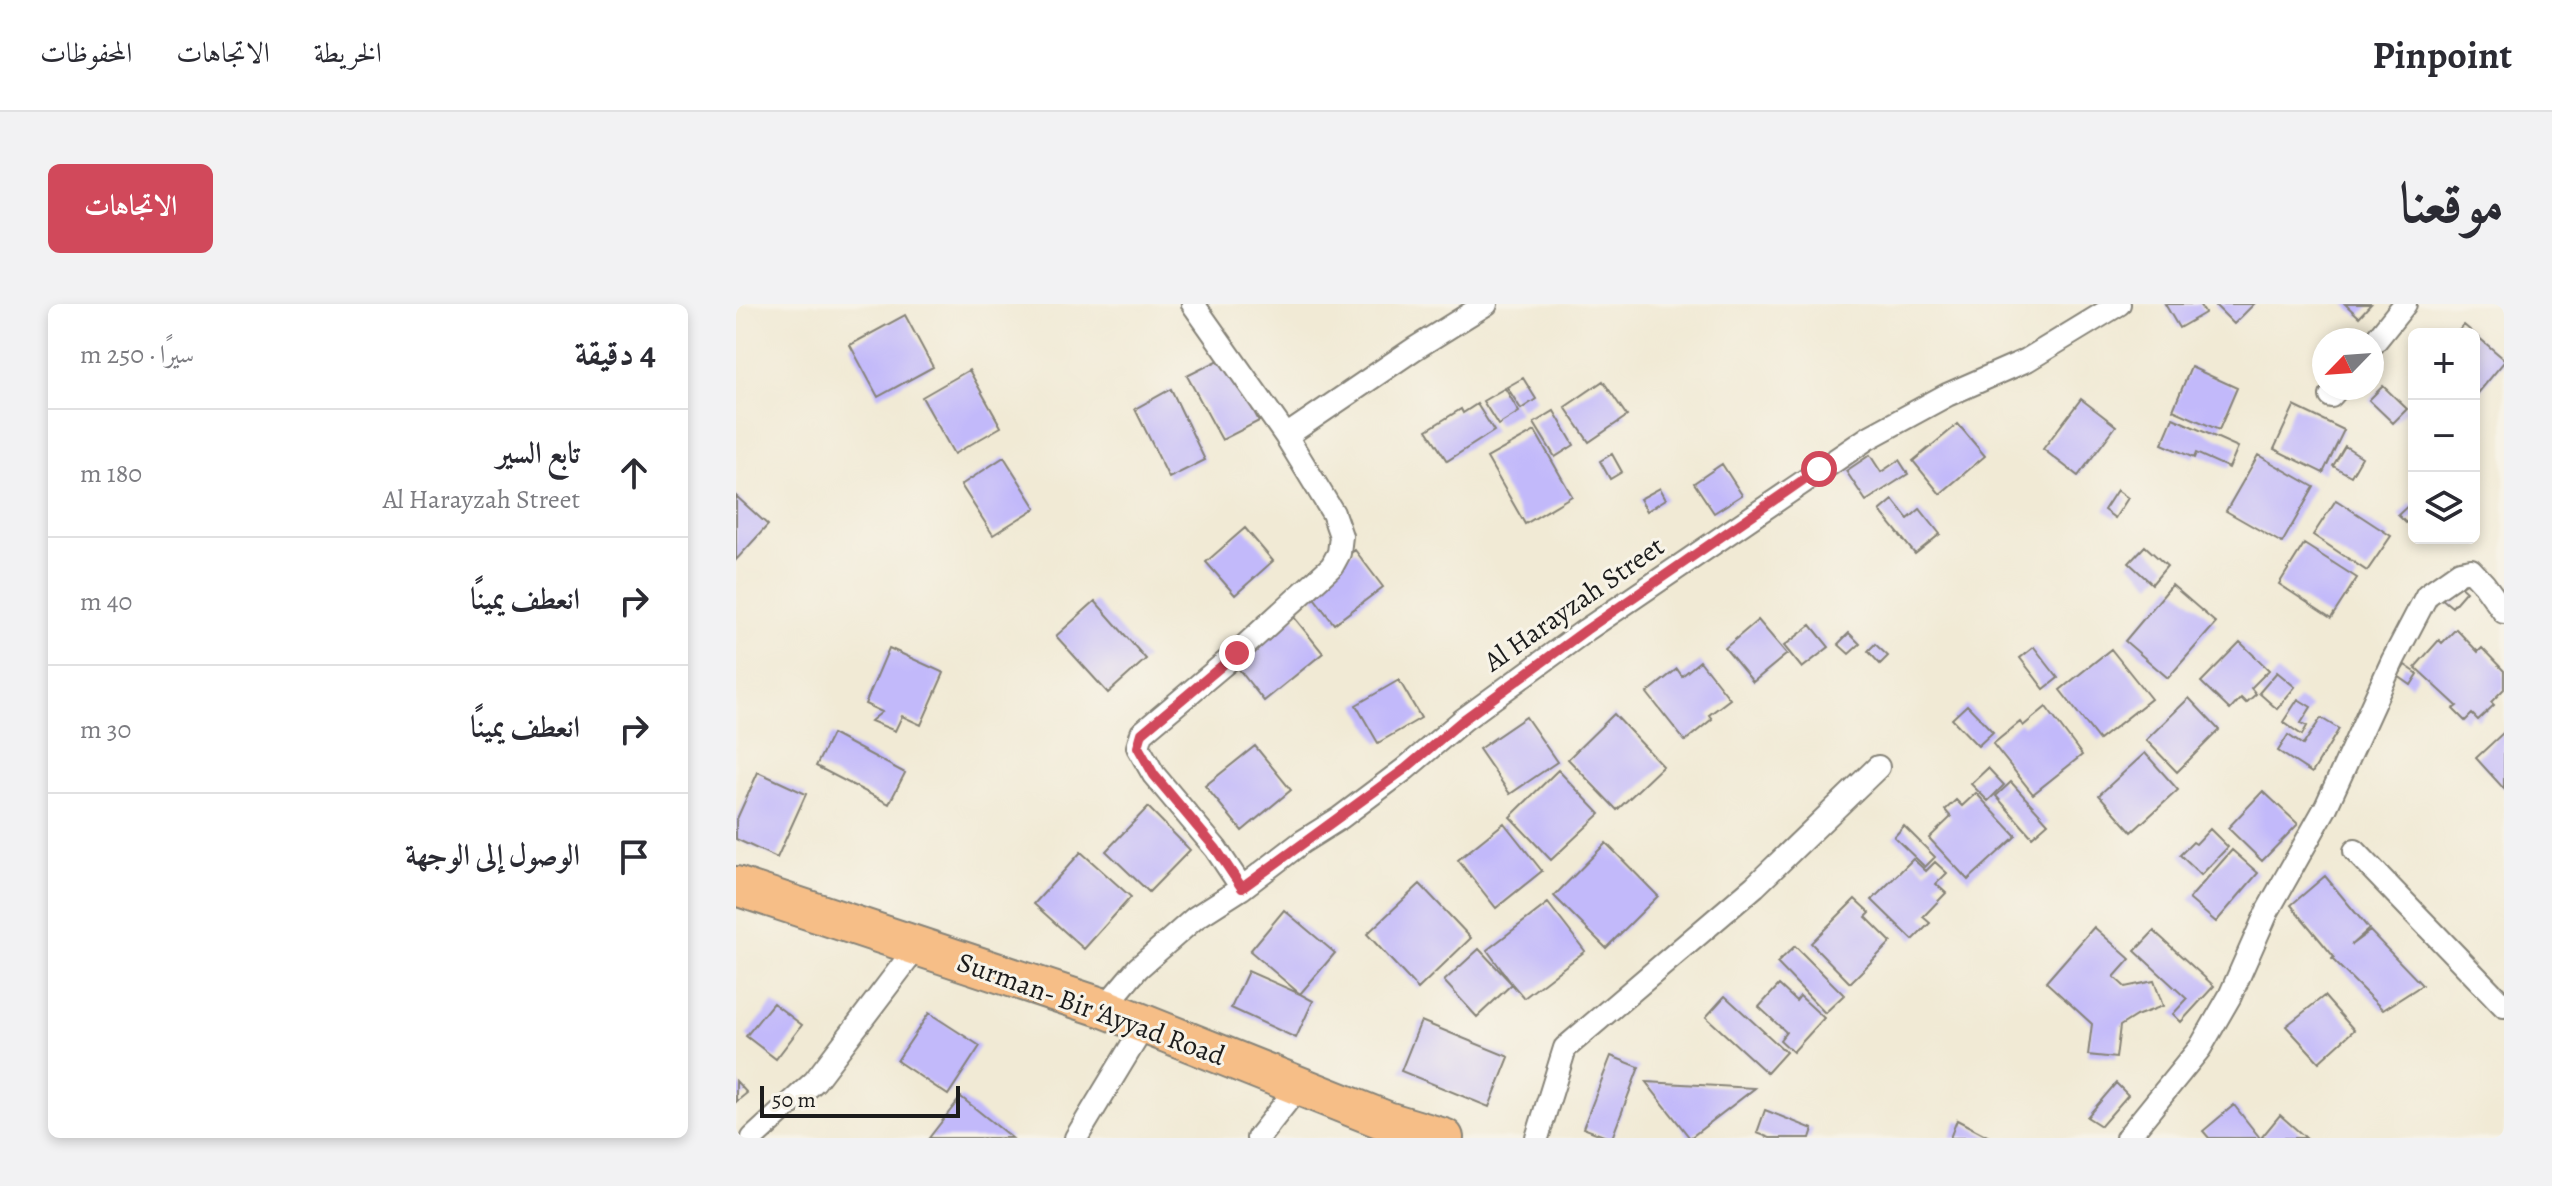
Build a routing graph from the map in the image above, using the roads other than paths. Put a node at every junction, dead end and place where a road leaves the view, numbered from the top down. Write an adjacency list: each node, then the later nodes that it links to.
1 (1193, 304): 6 (street)
2 (1486, 304): 6 (street)
3 (2119, 304): 11 (street, Al Harayzah Street)
4 (2405, 304): 5 (street)
5 (2384, 330)
6 (1286, 436): 11 (street)
7 (2504, 612): 23 (street)
8 (1878, 767): 22 (street)
9 (2355, 851): 13 (street)
10 (736, 886): 12 (highway, Surman- Bir ‘Ayyad Road)
11 (1242, 888): 14 (street, Al Harayzah Street)
12 (916, 948): 14 (highway, Surman- Bir ‘Ayyad Road); 18 (street)
13 (2504, 1006)
14 (1104, 1008): 15 (highway, Surman- Bir ‘Ayyad Road)
15 (1145, 1024): 16 (highway, Surman- Bir ‘Ayyad Road); 19 (street)
16 (1299, 1086): 17 (highway, Surman- Bir ‘Ayyad Road); 20 (street)
17 (1404, 1130): 21 (highway, Surman- Bir ‘Ayyad Road)
18 (753, 1138)
19 (1076, 1138)
20 (1258, 1138)
21 (1444, 1138)
22 (1537, 1138)
23 (2127, 1138)

